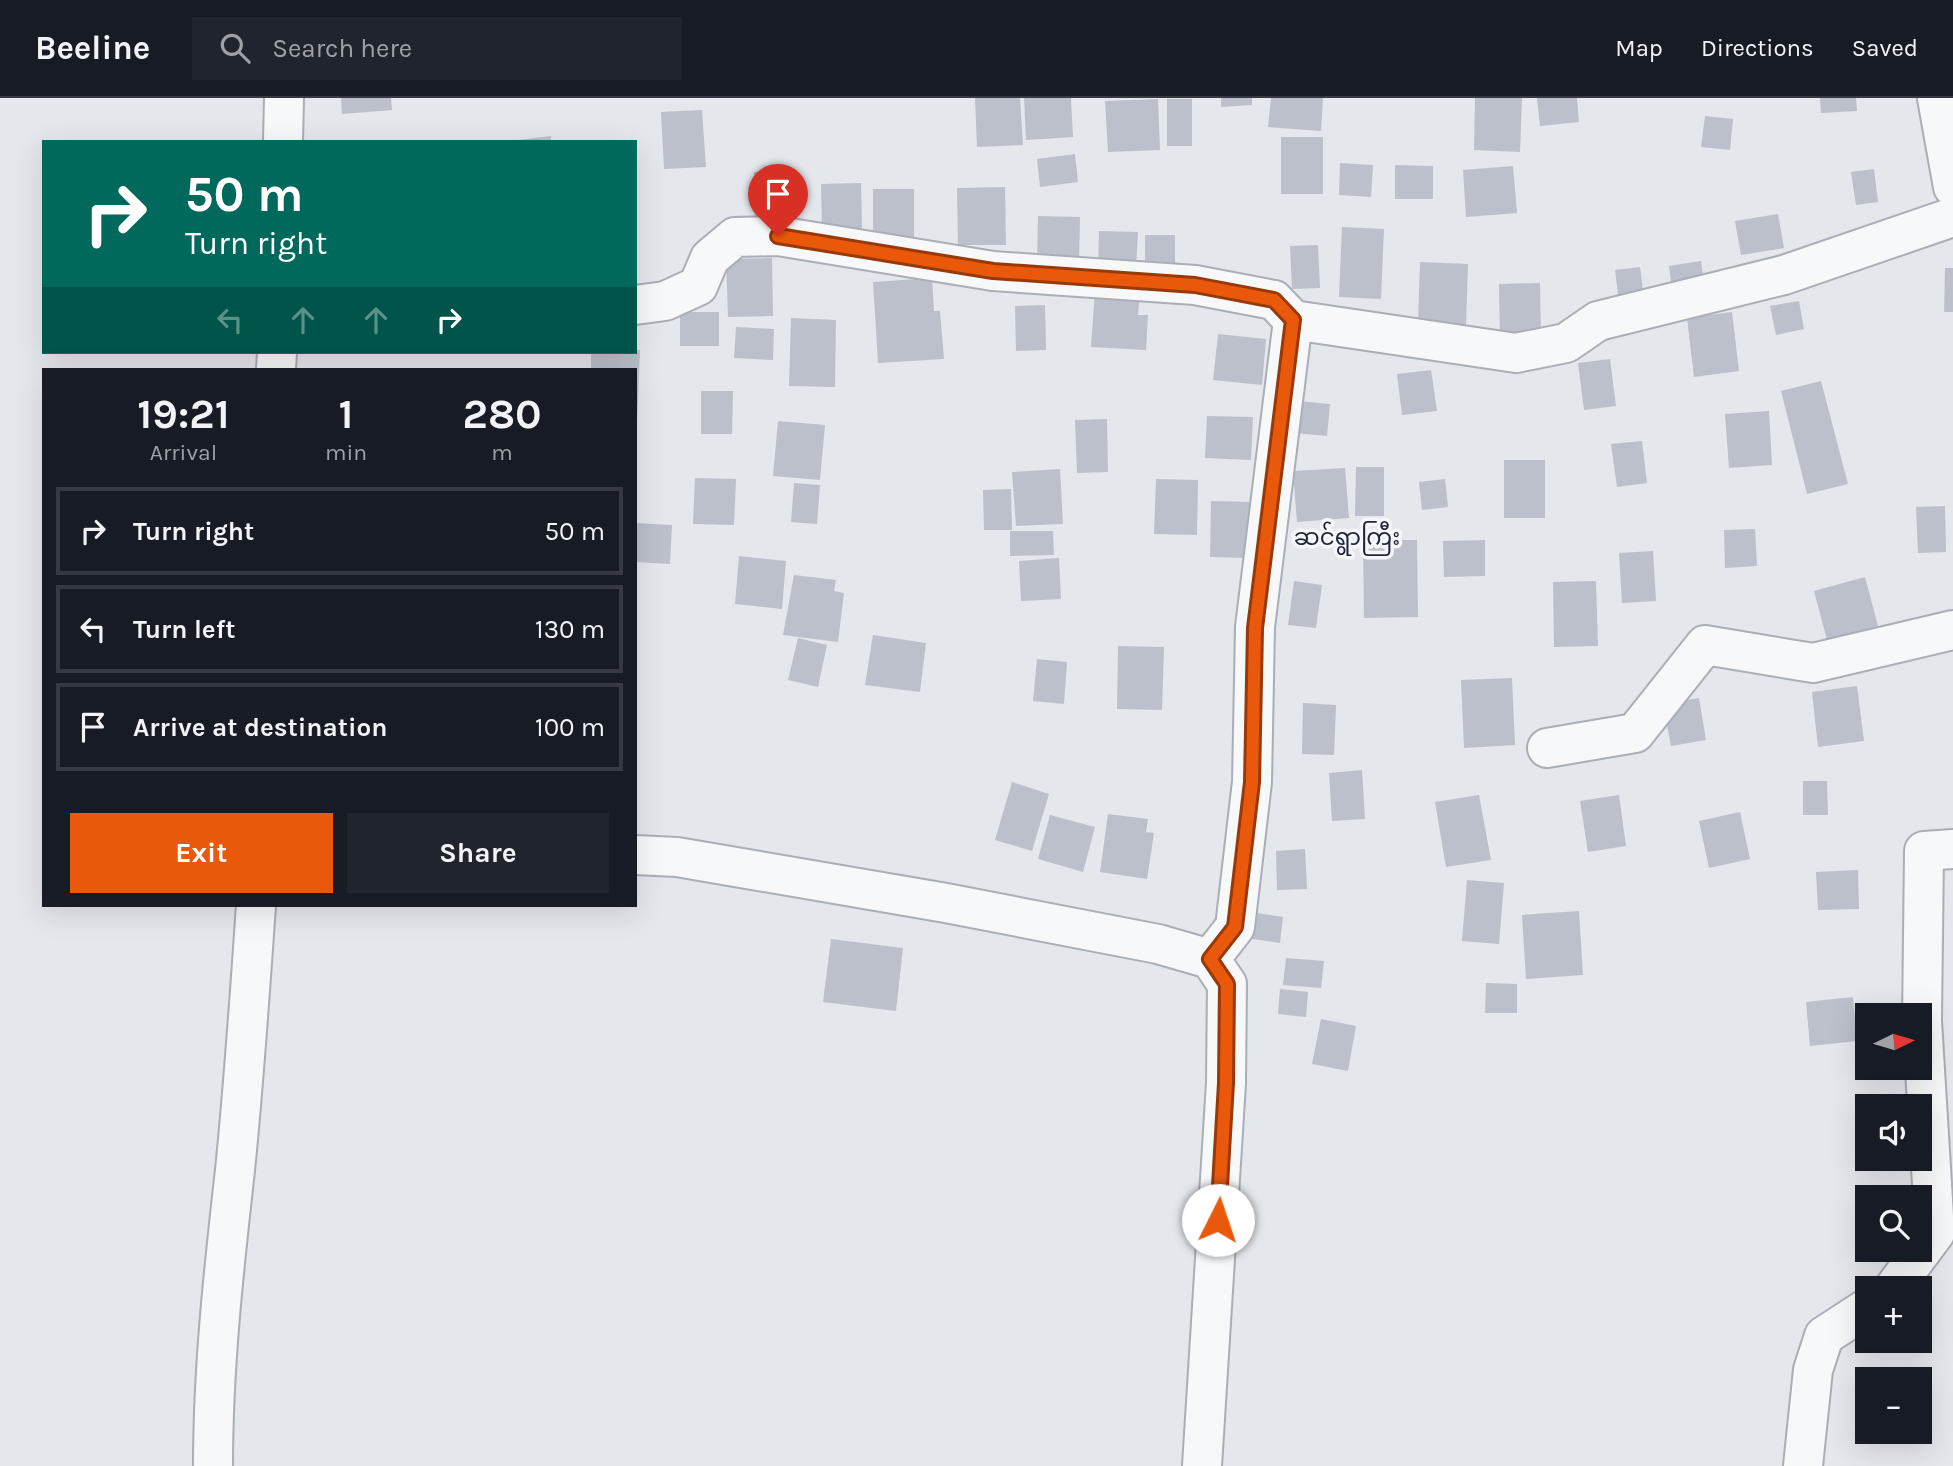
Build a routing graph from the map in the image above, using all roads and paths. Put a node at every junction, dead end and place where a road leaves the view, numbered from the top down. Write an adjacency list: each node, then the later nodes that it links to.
1 (284, 98): 3 (street)
2 (1937, 98): 4 (street)
3 (283, 140)
4 (1953, 187)
5 (1953, 217): 7 (street)
6 (637, 305): 7 (street)
7 (1293, 320): 13 (street)
8 (1953, 630): 9 (street)
9 (1547, 748)
10 (1953, 849): 14 (street)
11 (637, 855): 13 (street)
12 (256, 907): 16 (street)
13 (1210, 959): 17 (street)
14 (1903, 1276)
15 (1855, 1316): 18 (street)
16 (213, 1466)
17 (1202, 1466)
18 (1803, 1466)

